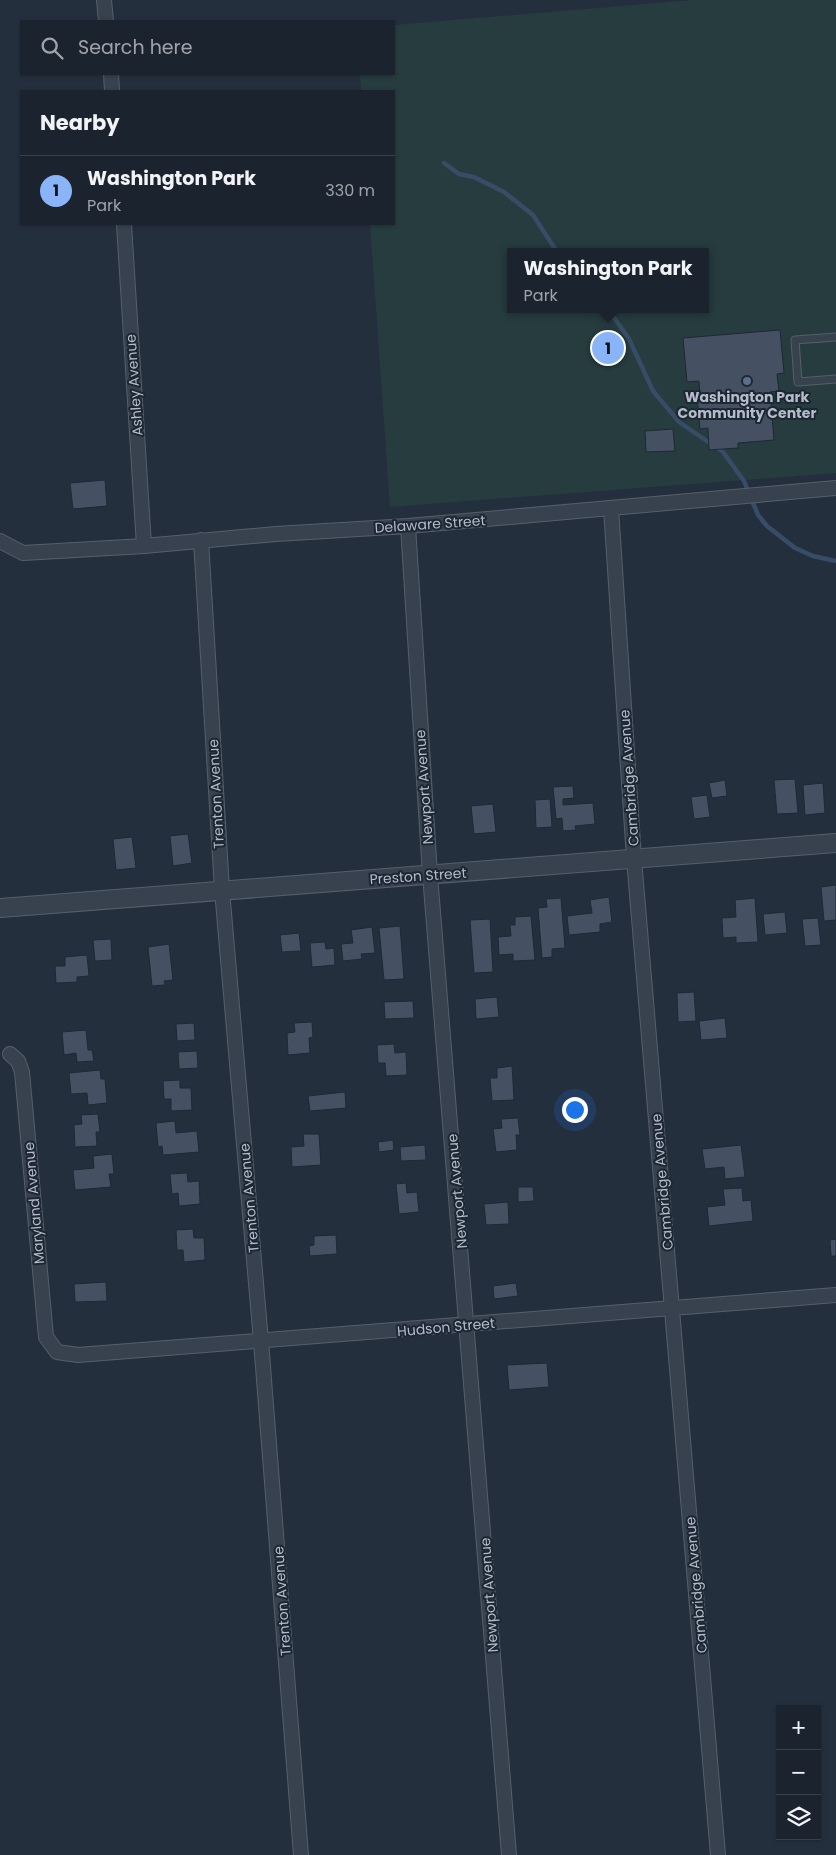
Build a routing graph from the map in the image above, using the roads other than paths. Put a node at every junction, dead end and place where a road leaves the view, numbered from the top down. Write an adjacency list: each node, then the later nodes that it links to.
1 (104, 0): 2 (street)
2 (106, 20)
3 (111, 75): 4 (street)
4 (112, 90)
5 (124, 225): 13 (street, Ashley Avenue)
6 (836, 337): 7 (lane)
7 (836, 379)
8 (836, 488): 9 (street, Delaware Street)
9 (611, 508): 10 (street, Delaware Street); 15 (street, Cambridge Avenue)
10 (408, 526): 11 (street, Delaware Street); 16 (street, Newport Avenue)
11 (201, 540): 13 (street, Delaware Street); 17 (street, Trenton Avenue)
12 (0, 541): 13 (street, Delaware Street)
13 (144, 546)
14 (836, 843): 15 (street, Preston Street)
15 (634, 859): 16 (street, Preston Street); 21 (street, Cambridge Avenue)
16 (430, 875): 17 (street, Preston Street); 22 (street, Newport Avenue)
17 (222, 890): 18 (street, Preston Street); 23 (street, Trenton Avenue)
18 (0, 908)
19 (10, 1054): 24 (street, Maryland Avenue)
20 (836, 1296): 21 (street, Hudson Street)
21 (673, 1308): 22 (street, Hudson Street); 27 (street, Cambridge Avenue)
22 (468, 1325): 23 (street, Hudson Street); 26 (street, Newport Avenue)
23 (261, 1341): 24 (street, Hudson Street); 25 (street, Trenton Avenue)
24 (57, 1352)
25 (301, 1855)
26 (510, 1855)
27 (718, 1855)

